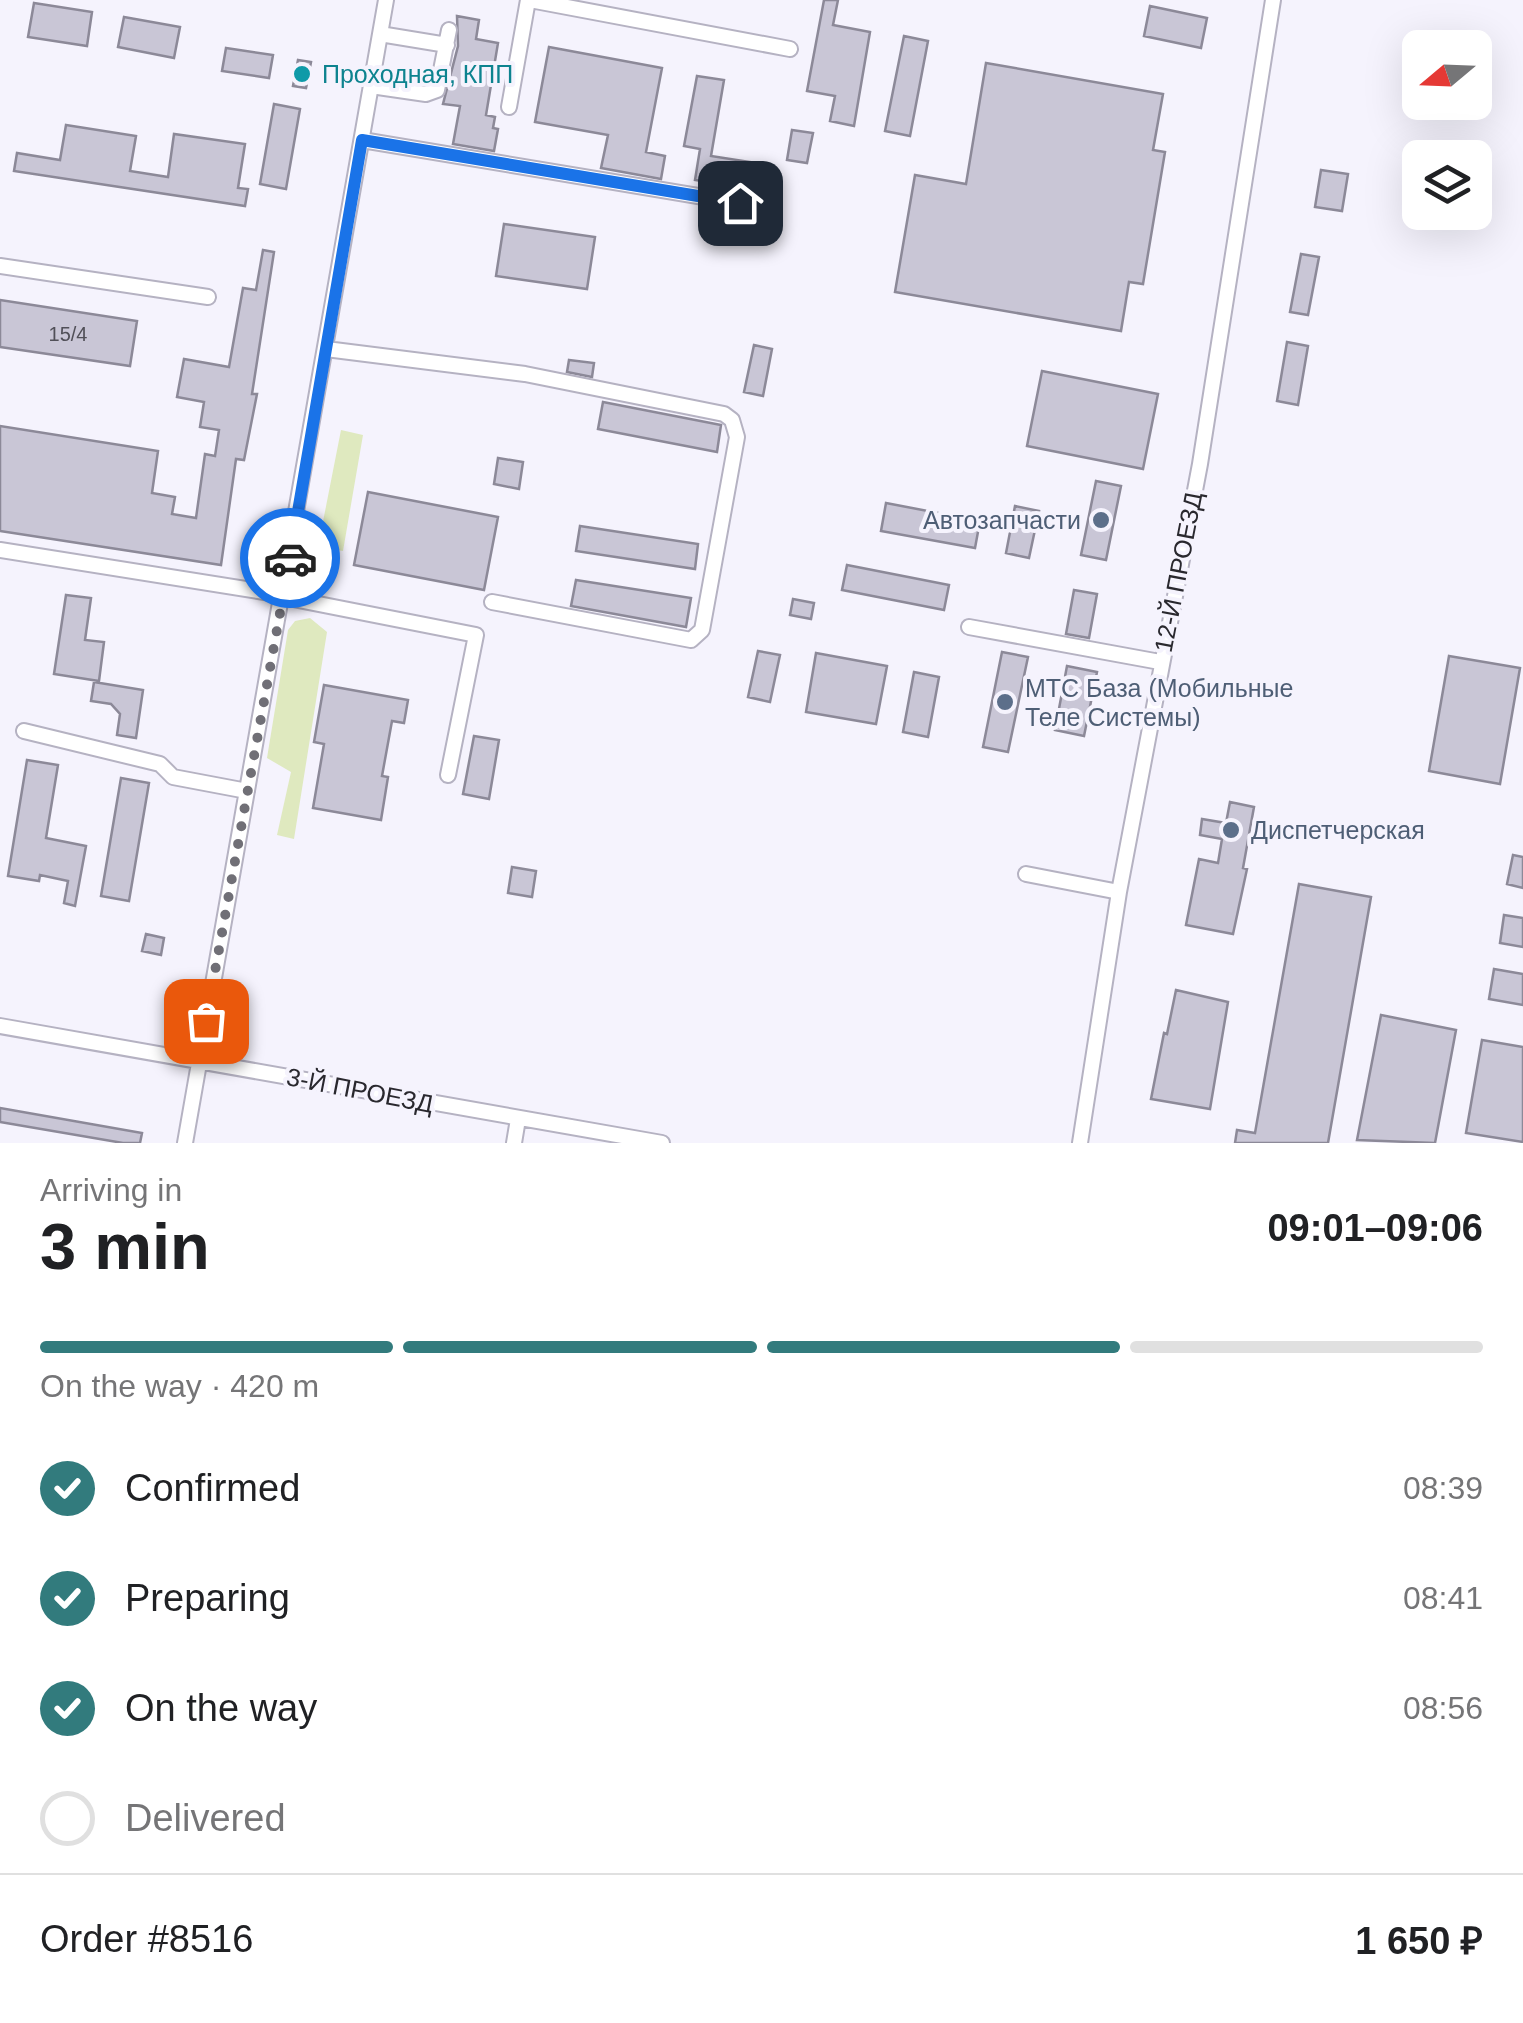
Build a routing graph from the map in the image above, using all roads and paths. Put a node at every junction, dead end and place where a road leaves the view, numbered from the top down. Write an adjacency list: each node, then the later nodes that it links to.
1 (386, 0): 4 (street)
2 (533, 0): 5 (street); 7 (street)
3 (1273, 0): 17 (street, 12-Й ПРОЕЗД)
4 (380, 34): 6 (street); 6 (street)
5 (790, 49)
6 (371, 86): 8 (street)
7 (509, 107)
8 (362, 140): 9 (street); 12 (street)
9 (740, 203)
10 (0, 266): 11 (street)
11 (208, 298)
12 (326, 348): 14 (street); 15 (street)
13 (0, 550): 14 (street)
14 (283, 596): 19 (street); 20 (street)
15 (492, 602)
16 (969, 627): 17 (street)
17 (1160, 662): 22 (street, 12-Й ПРОЕЗД)
18 (24, 731): 20 (street)
19 (448, 775)
20 (248, 791): 24 (street)
21 (1026, 874): 22 (street)
22 (1119, 892): 29 (street, 12-Й ПРОЕЗД)
23 (0, 1026): 24 (street, 3-Й ПРОЕЗД)
24 (199, 1060): 25 (street, 3-Й ПРОЕЗД); 26 (street)
25 (518, 1119): 27 (street); 28 (street, 3-Й ПРОЕЗД)
26 (185, 1143)
27 (514, 1143)
28 (662, 1143)
29 (1080, 1143)

